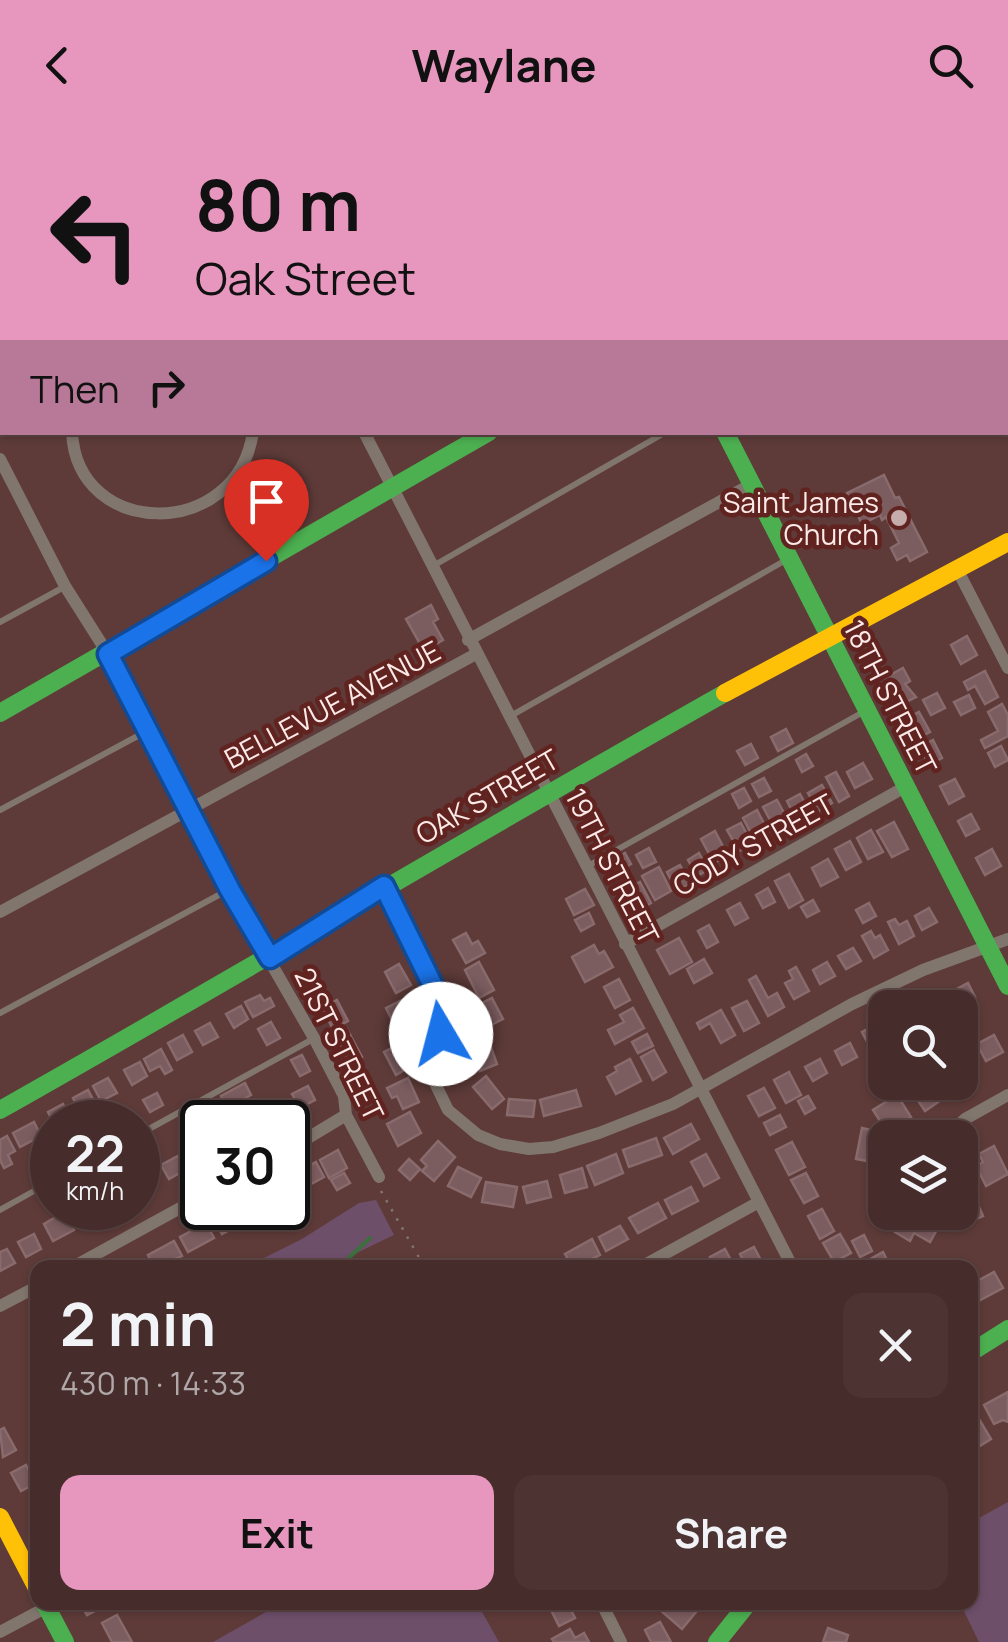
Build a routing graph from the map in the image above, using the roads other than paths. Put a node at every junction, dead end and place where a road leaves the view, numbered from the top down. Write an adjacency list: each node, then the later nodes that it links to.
1 (73, 435): 2 (street)
2 (252, 435)
3 (366, 435): 9 (street, 19TH STREET)
4 (484, 435): 9 (street)
5 (661, 435): 12 (lane)
6 (726, 435): 8 (street, 18TH STREET)
7 (0, 459): 14 (street, 21ST STREET)
8 (750, 484): 11 (street, 18TH STREET); 17 (street, BELLEVUE AVENUE)
9 (392, 487): 12 (street, 19TH STREET); 18 (street)
10 (1008, 542): 13 (street, OAK STREET)
11 (790, 558): 16 (street, 18TH STREET); 23 (lane)
12 (432, 566): 17 (street, 19TH STREET)
13 (957, 569): 16 (street, OAK STREET); 20 (street)
14 (65, 586): 15 (lane); 18 (street, 21ST STREET)
15 (0, 622)
16 (829, 635): 21 (street, 18TH STREET); 26 (street, OAK STREET)
17 (468, 640): 19 (street, 19TH STREET)
18 (108, 654): 22 (street); 24 (street, 21ST STREET)
19 (476, 654): 23 (street, 19TH STREET); 28 (street, BELLEVUE AVENUE)
20 (1008, 668)
21 (866, 710): 25 (street, 18TH STREET); 29 (lane)
22 (0, 714)
23 (508, 717): 26 (street, 19TH STREET)
24 (146, 731): 27 (lane); 28 (street, 21ST STREET)
25 (906, 787): 34 (street, CODY STREET); 35 (street, 18TH STREET)
26 (548, 793): 29 (street, 19TH STREET); 30 (street, OAK STREET)
27 (0, 810)
28 (189, 810): 31 (street, 21ST STREET); 32 (street, BELLEVUE AVENUE)
29 (586, 868): 34 (street, 19TH STREET)
30 (384, 886): 36 (street, OAK STREET); 40 (street)
31 (230, 890): 36 (street, 21ST STREET); 38 (lane)
32 (0, 912)
33 (1008, 939): 35 (street)
34 (625, 944): 40 (street, 19TH STREET)
35 (987, 946): 37 (street, 18TH STREET); 40 (street)
36 (270, 958): 39 (street, 21ST STREET); 42 (street, OAK STREET)
37 (1008, 986)
38 (0, 1012)
39 (314, 1038): 43 (street, 21ST STREET); 45 (lane)
40 (700, 1091): 49 (street, 19TH STREET)
41 (1008, 1095): 44 (street)
42 (0, 1110)
43 (346, 1115): 46 (street); 47 (street, 21ST STREET)
44 (964, 1120)
45 (160, 1122)
46 (310, 1137)
47 (379, 1177)
48 (30, 1193): 51 (lane)
49 (759, 1202): 53 (street); 54 (street, 19TH STREET)
50 (180, 1208): 52 (street)
51 (0, 1210)
52 (86, 1260)
53 (654, 1260)
54 (789, 1260)
55 (30, 1289): 56 (street)
56 (2, 1299)
57 (1008, 1330): 58 (street)
58 (978, 1348)
59 (0, 1518): 60 (street)
60 (30, 1575)
61 (30, 1610): 65 (street)
62 (48, 1610): 66 (street)
63 (605, 1610): 67 (street)
64 (743, 1610): 68 (street)
65 (0, 1632)
66 (65, 1642)
67 (621, 1642)
68 (717, 1642)

